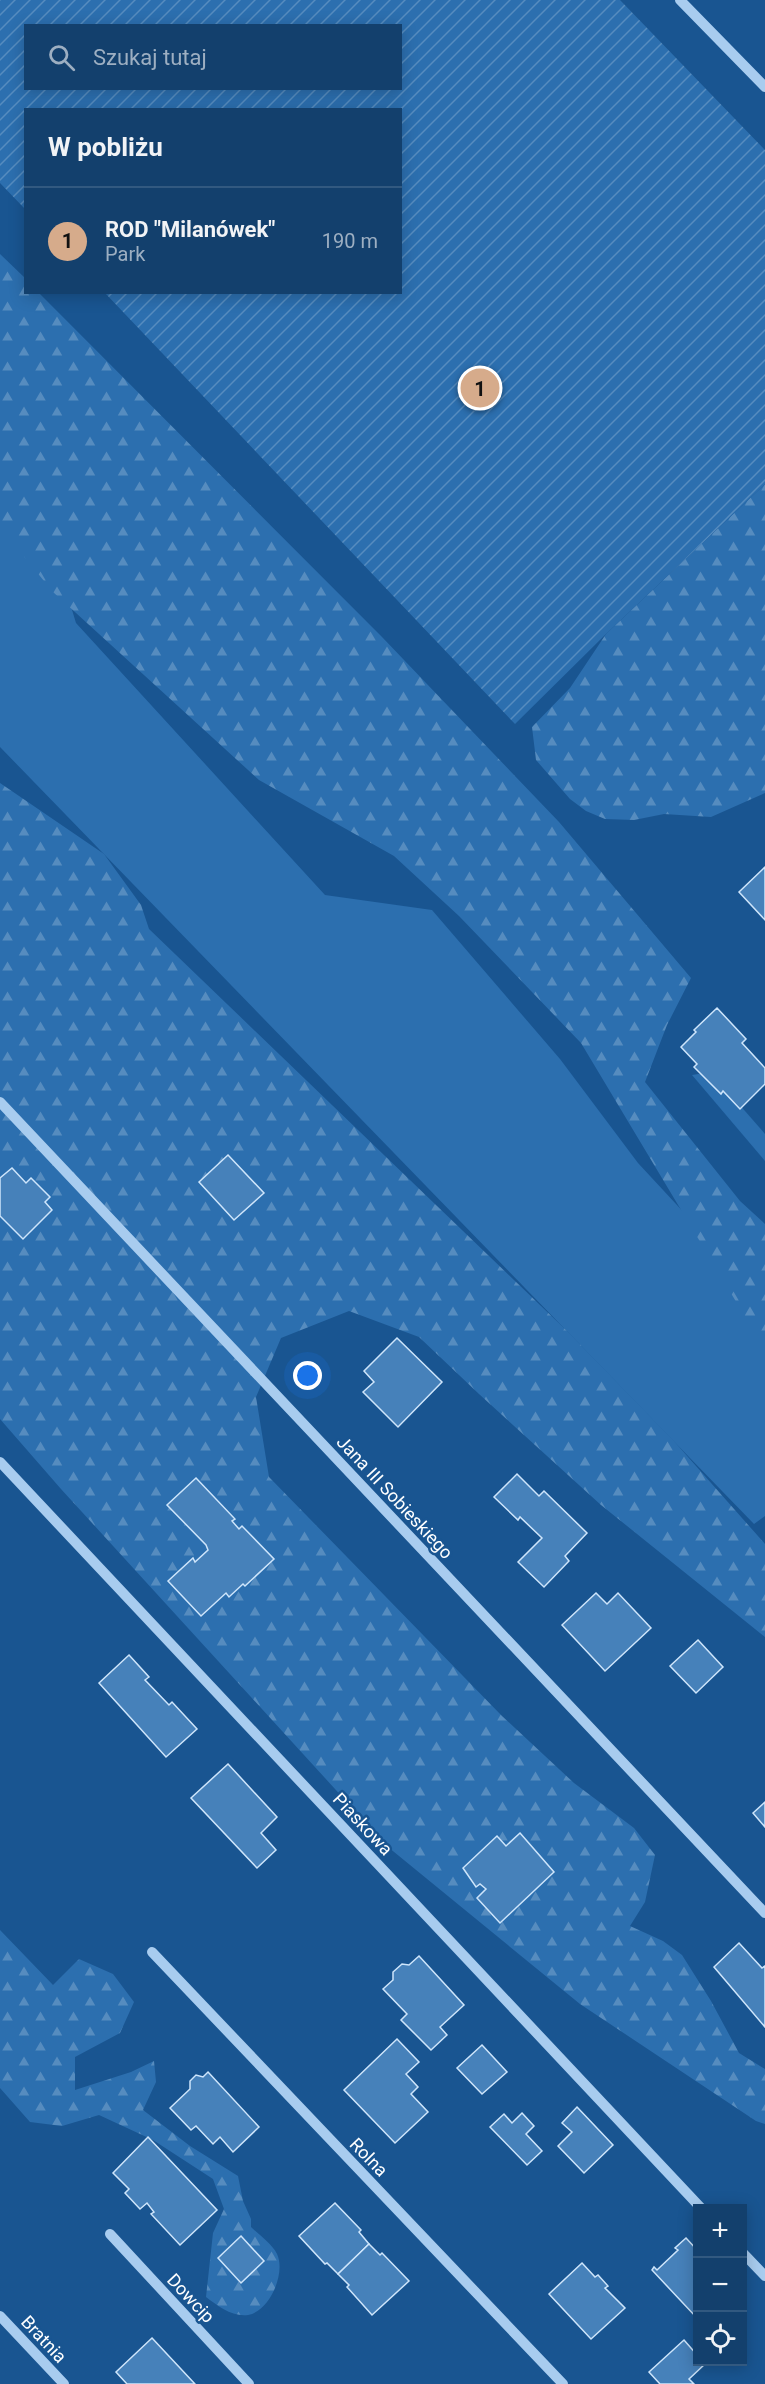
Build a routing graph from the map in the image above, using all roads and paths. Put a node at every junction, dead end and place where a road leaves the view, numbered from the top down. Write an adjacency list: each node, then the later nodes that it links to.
1 (680, 0): 2 (street)
2 (765, 87)
3 (0, 1102): 5 (street, Jana III Sobieskiego)
4 (0, 1462): 7 (street, Piaskowa)
5 (765, 1913)
6 (152, 1952): 14 (street, Rolna)
7 (697, 2204)
8 (110, 2234): 13 (street, Dowcip)
9 (747, 2257): 10 (street)
10 (765, 2276)
11 (0, 2316): 12 (street, Bratnia)
12 (64, 2384)
13 (249, 2384)
14 (563, 2384)

